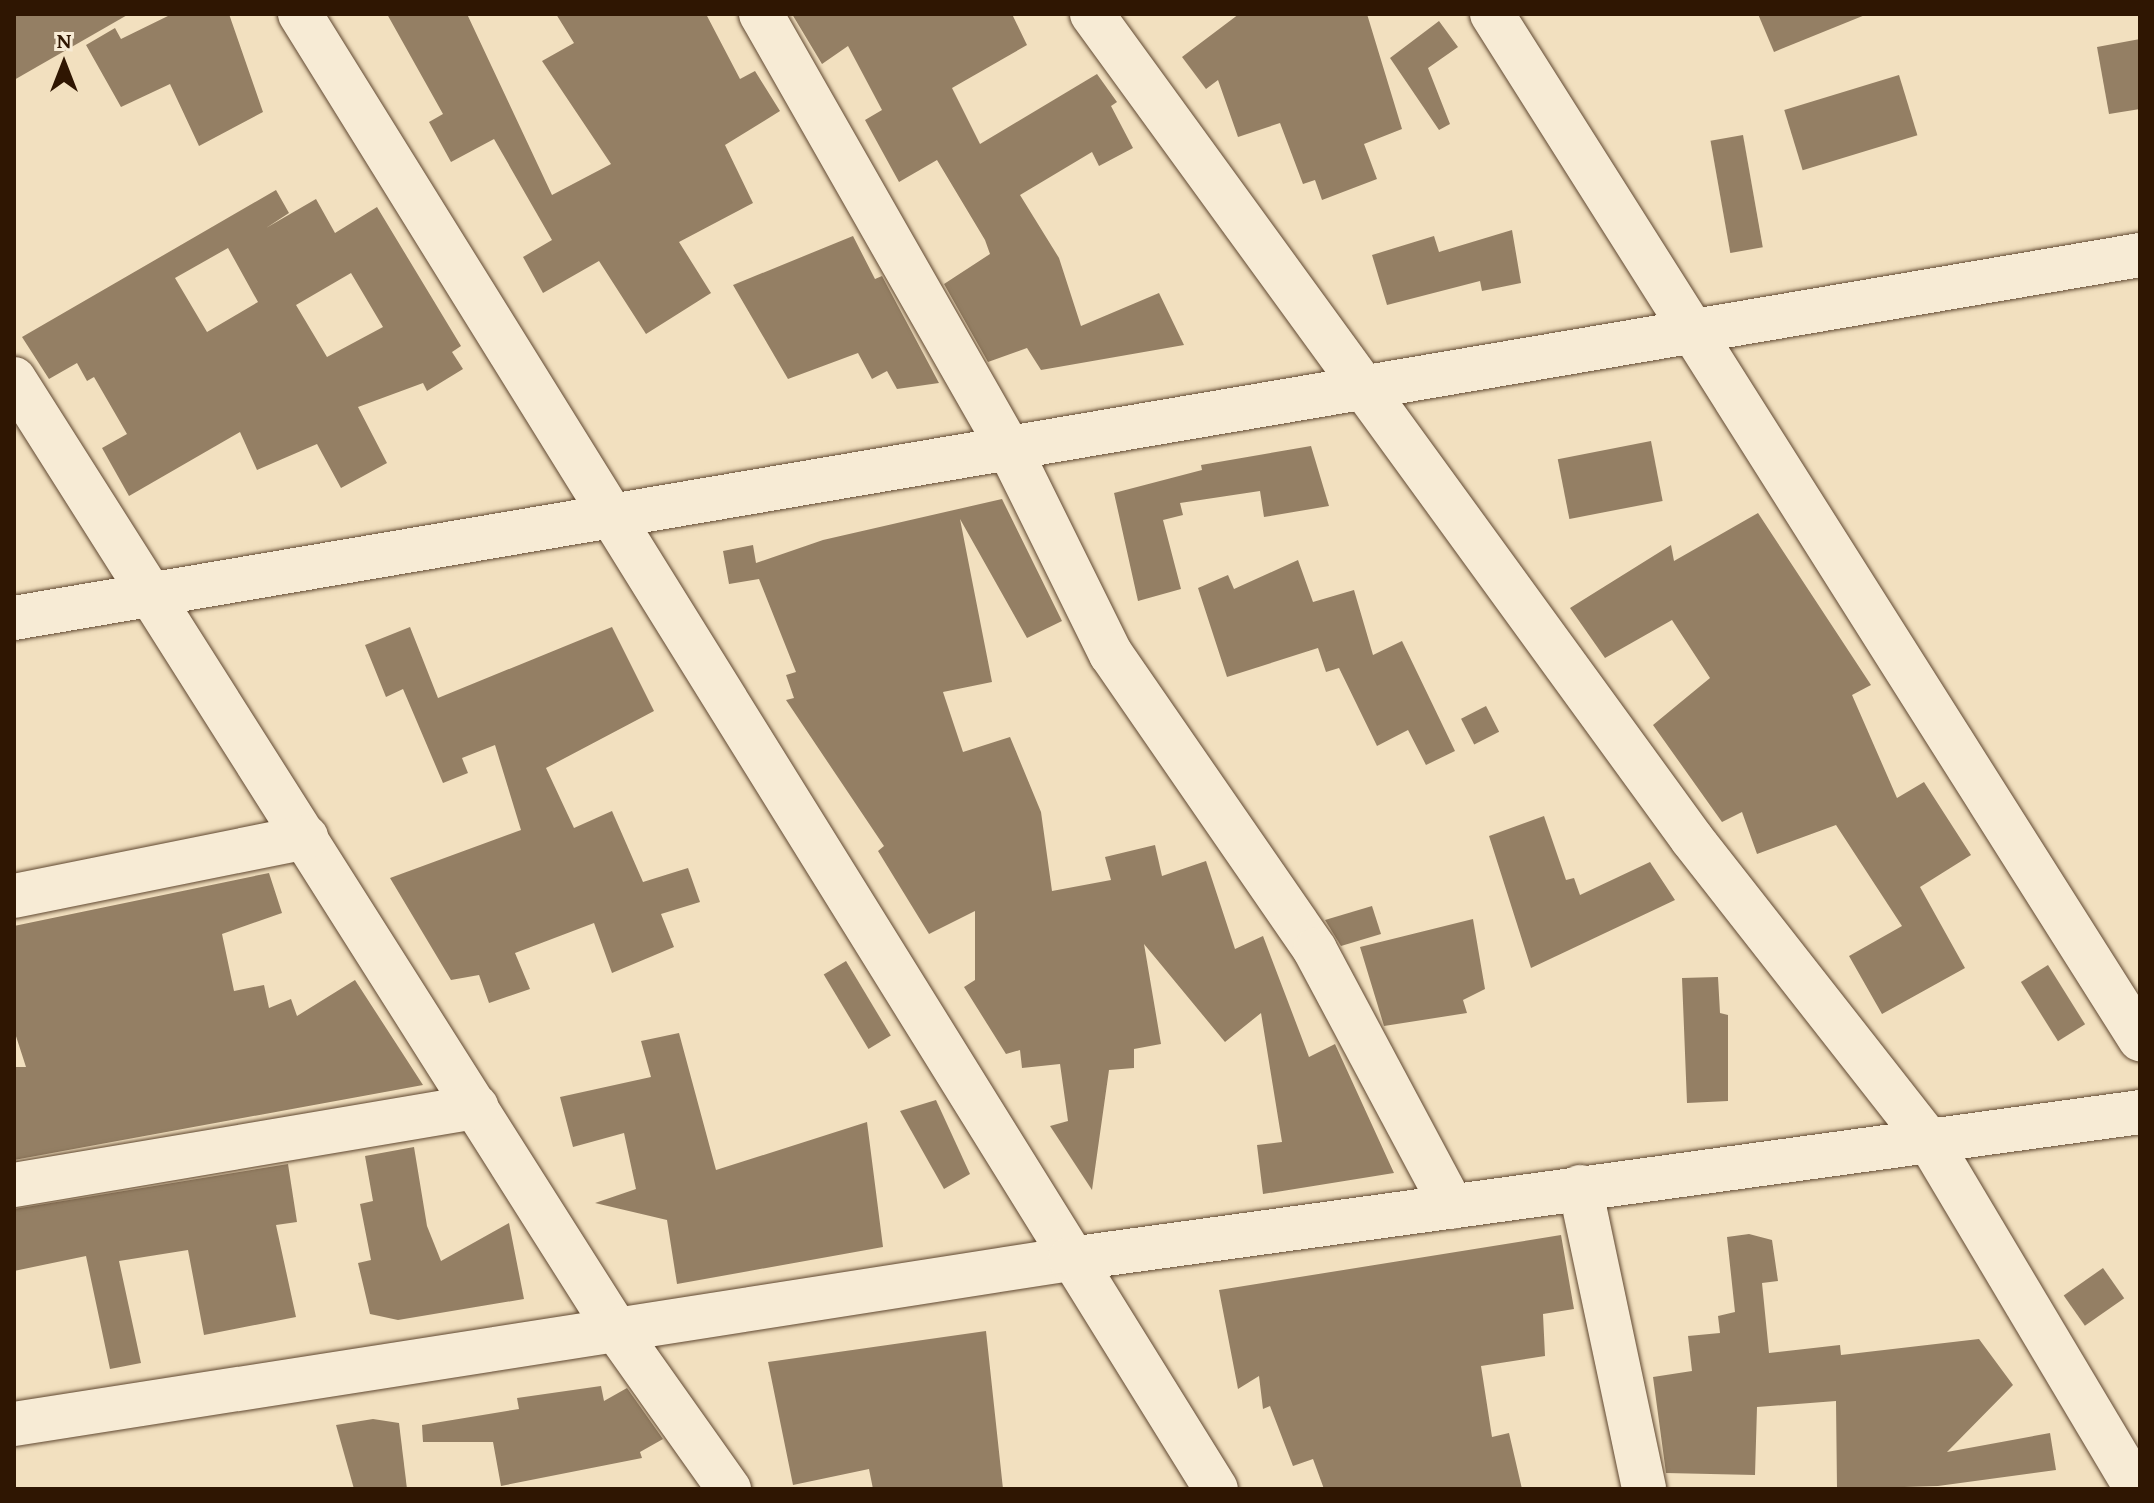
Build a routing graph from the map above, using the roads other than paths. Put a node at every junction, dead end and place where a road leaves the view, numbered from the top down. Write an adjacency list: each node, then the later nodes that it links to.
1 (300, 14): 10 (street)
2 (761, 14): 9 (street)
3 (1092, 14): 8 (street)
4 (1492, 14): 6 (street)
5 (2140, 255): 6 (street)
6 (1688, 333): 8 (street); 15 (street)
7 (14, 379): 11 (street)
8 (1364, 388): 9 (street); 18 (street)
9 (1009, 448): 10 (street); 21 (street)
10 (609, 517): 11 (street); 22 (street)
11 (154, 594): 12 (street); 13 (street)
12 (14, 618)
13 (306, 837): 14 (street); 16 (street)
14 (14, 896)
15 (2140, 1039)
16 (476, 1107): 19 (street); 23 (street)
17 (2140, 1112): 18 (street)
18 (1931, 1144): 20 (street); 28 (street)
19 (14, 1185)
20 (1580, 1187): 21 (street); 27 (street)
21 (1452, 1207): 22 (street)
22 (1070, 1259): 23 (street); 26 (street)
23 (617, 1331): 24 (street); 25 (street)
24 (14, 1424)
25 (729, 1489)
26 (1216, 1489)
27 (1644, 1489)
28 (2137, 1489)

